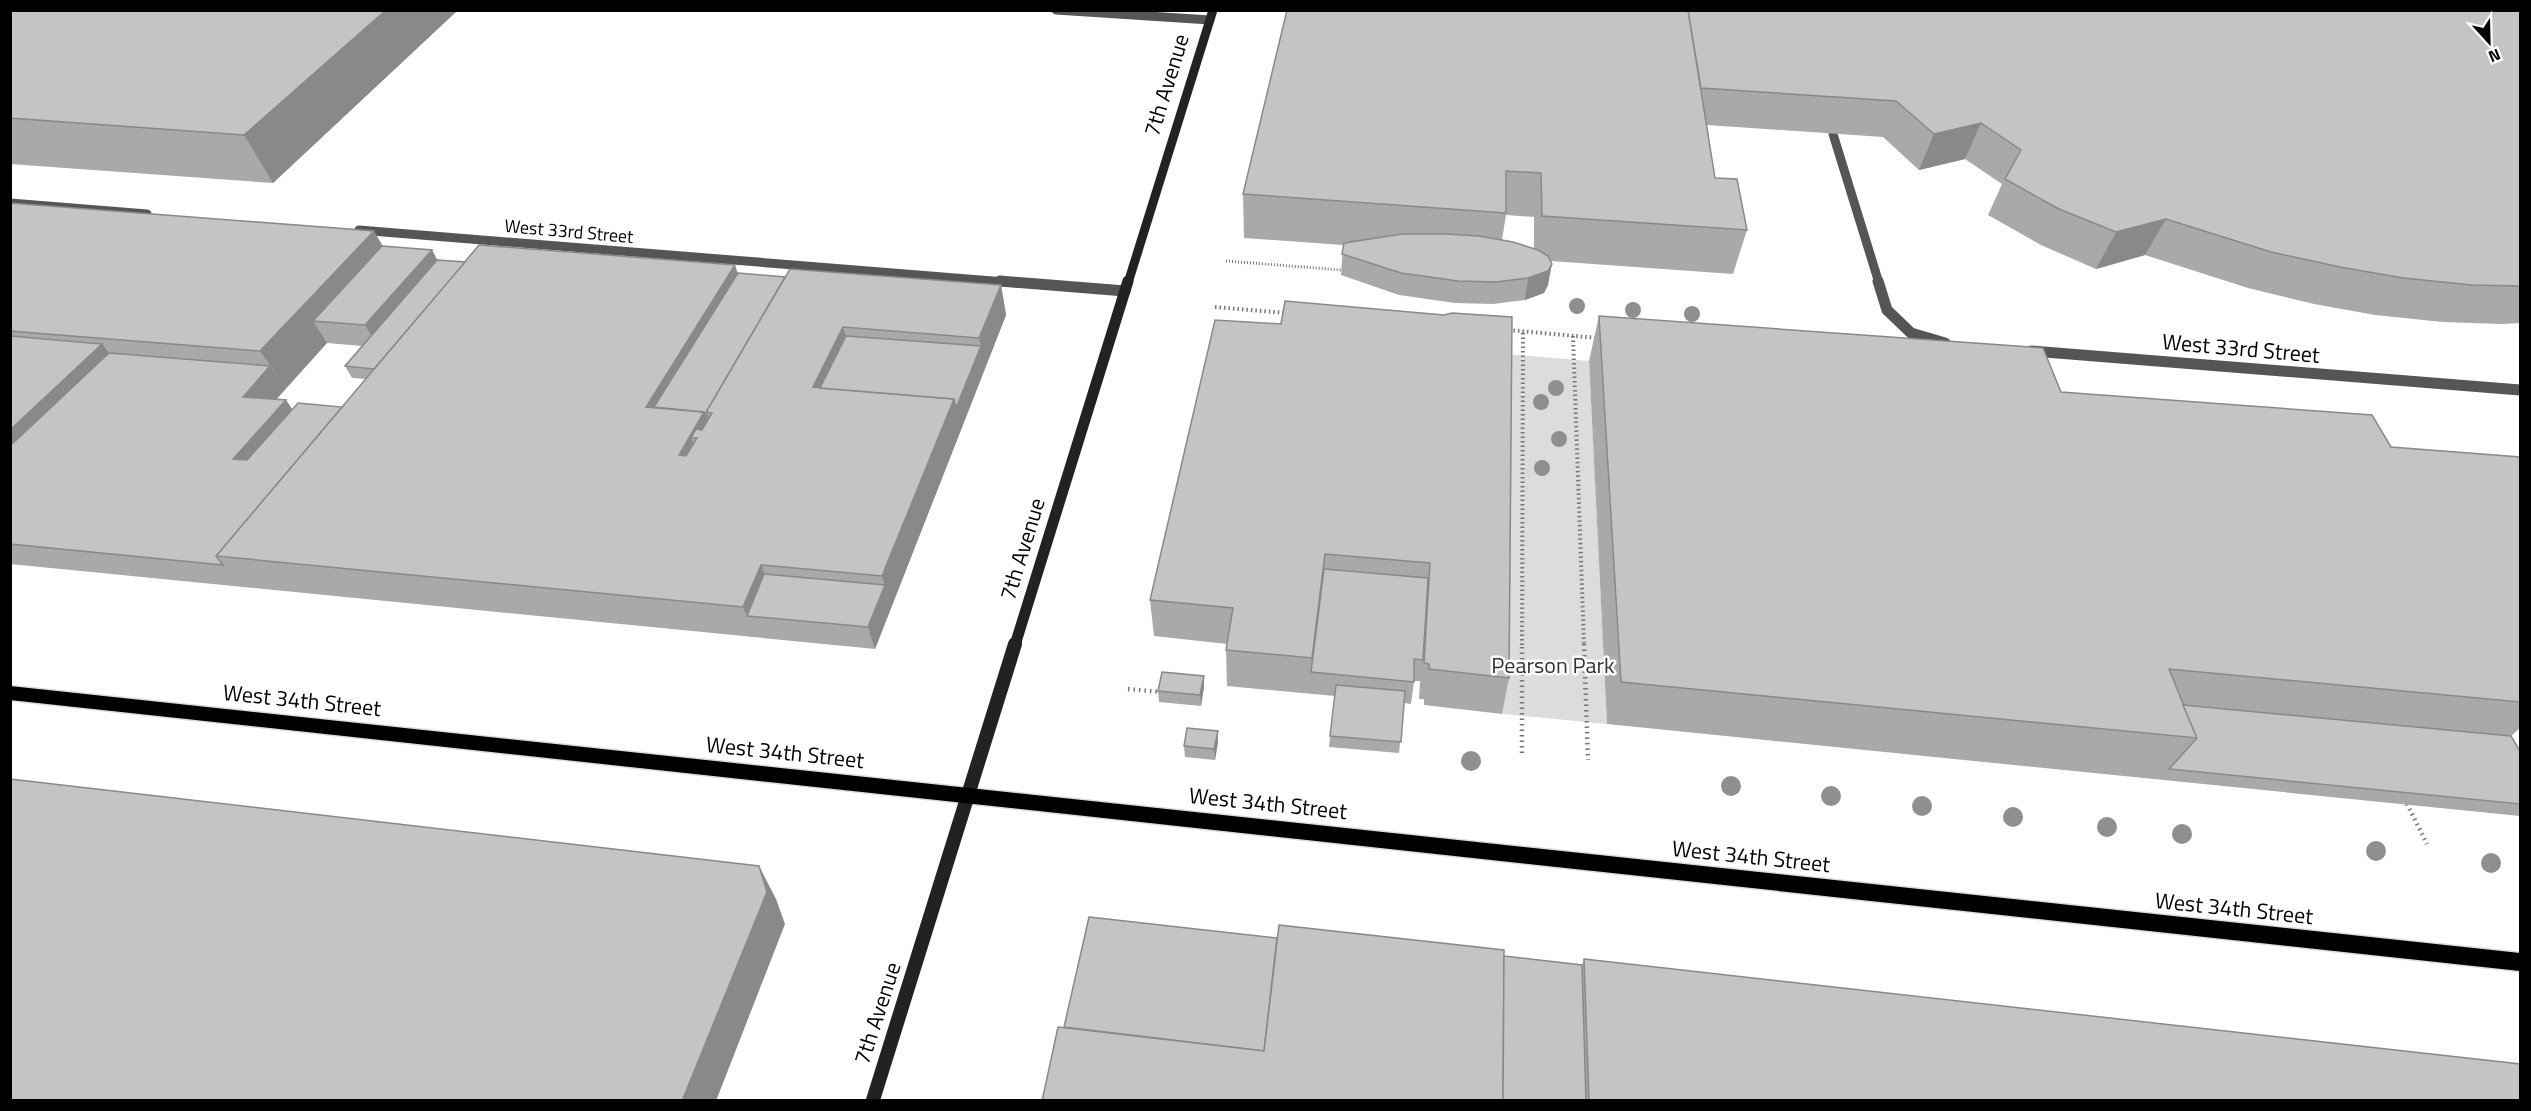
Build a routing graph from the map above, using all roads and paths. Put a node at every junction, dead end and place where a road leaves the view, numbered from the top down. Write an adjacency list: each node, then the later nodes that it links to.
1 (1056, 10): 2 (street)
2 (1211, 15): 9 (main road, 7th Avenue)
3 (1833, 134): 16 (street)
4 (10, 203): 5 (street)
5 (153, 214)
6 (344, 229): 9 (street, West 33rd Street)
7 (1226, 261): 8 (path)
8 (1341, 270)
9 (1125, 291): 24 (main road, 7th Avenue)
10 (1215, 307): 11 (path)
11 (1291, 313)
12 (1499, 329): 13 (path)
13 (1522, 331): 14 (path); 22 (path)
14 (1573, 336): 15 (path); 23 (path)
15 (1607, 338)
16 (1959, 345)
17 (2019, 350): 18 (street, West 33rd Street)
18 (2520, 390)
19 (1128, 689): 20 (path)
20 (1161, 692)
21 (10, 693): 24 (main road, West 34th Street)
22 (1522, 753)
23 (1588, 760)
24 (969, 795): 27 (main road, West 34th Street); 28 (main road, 7th Avenue)
25 (2407, 804): 26 (path)
26 (2427, 844)
27 (2520, 962)
28 (873, 1101)

